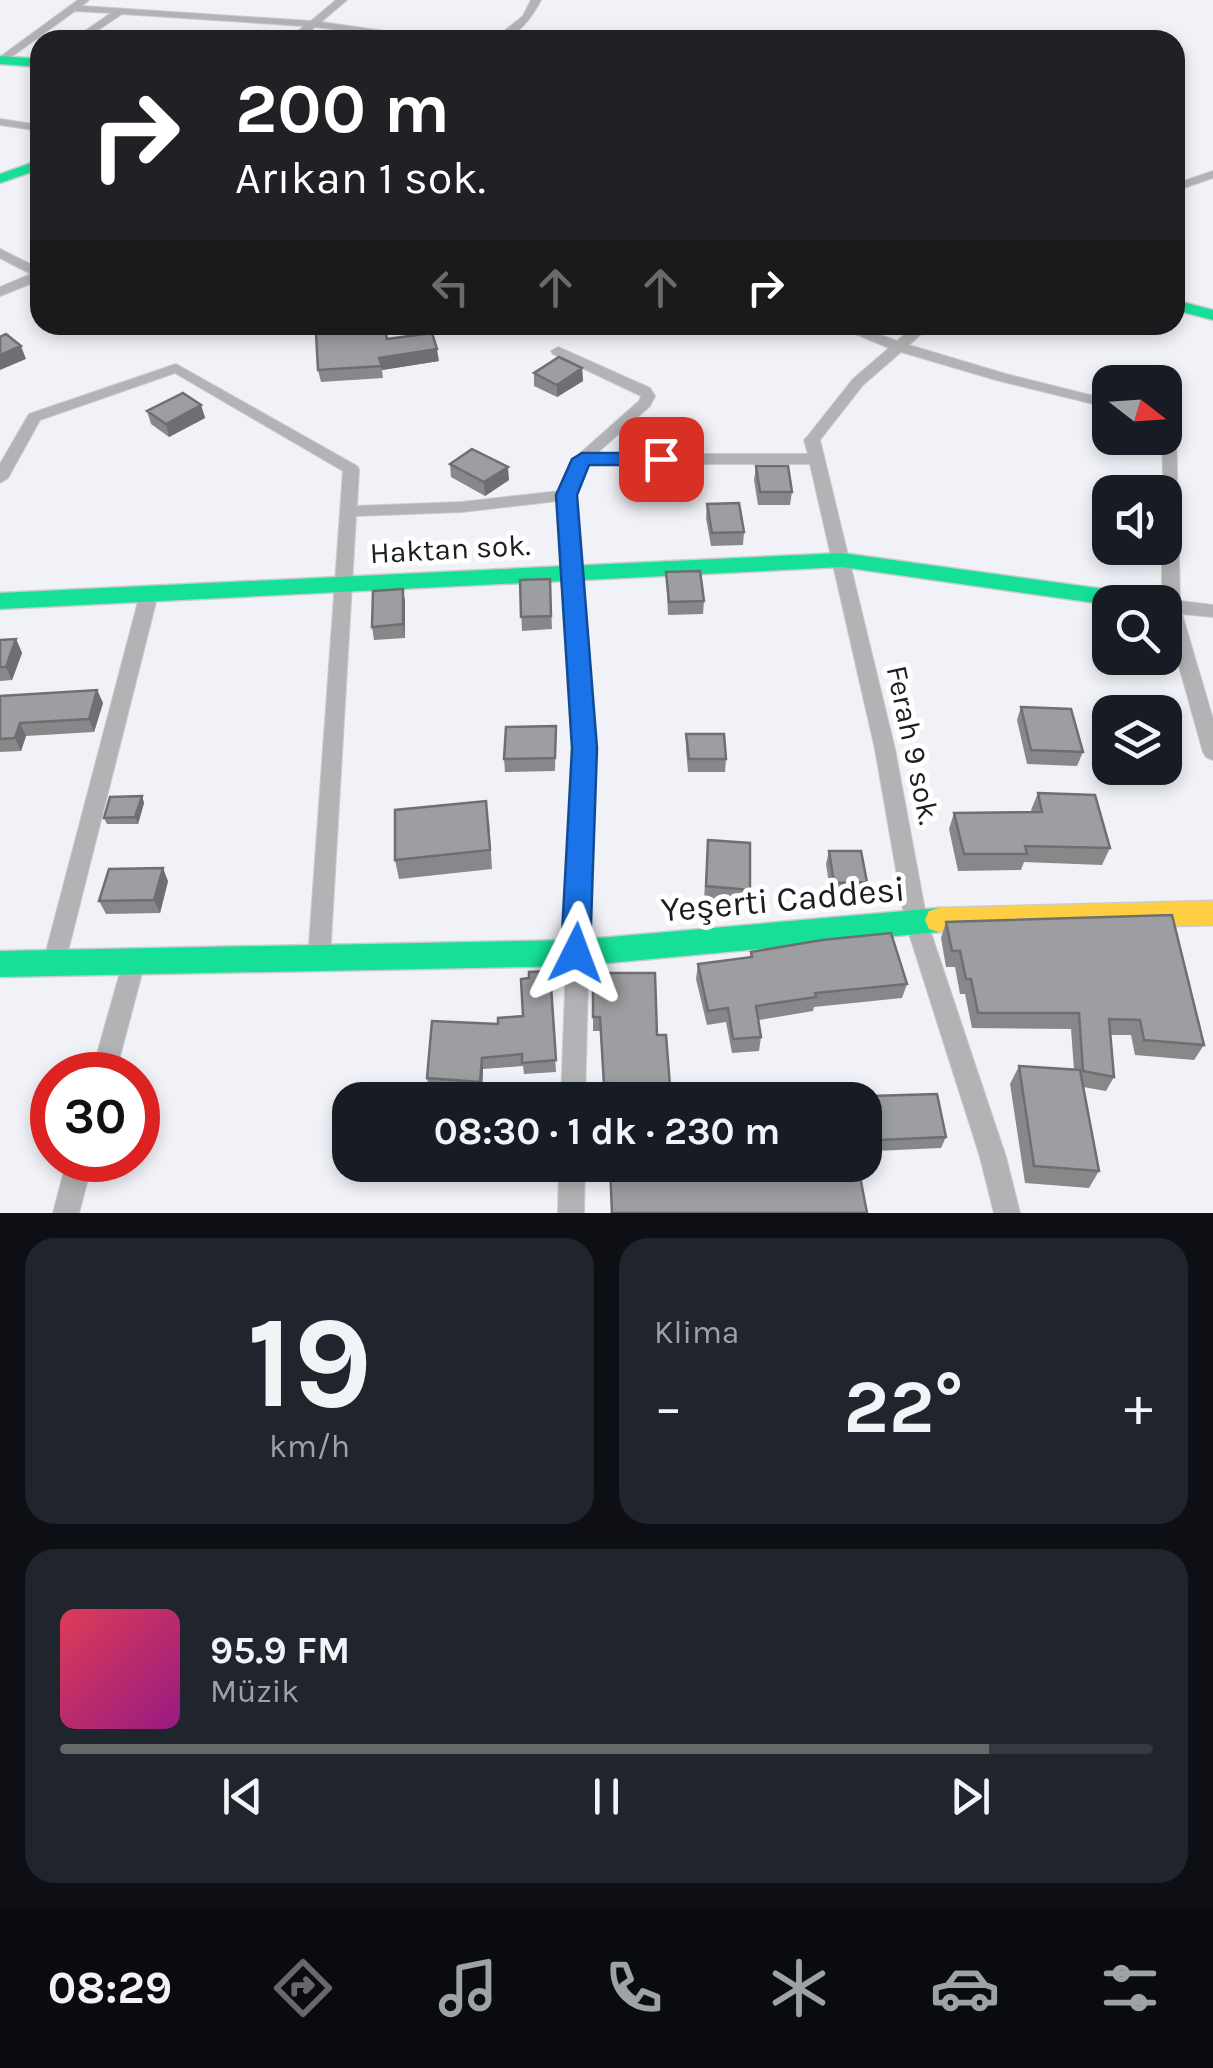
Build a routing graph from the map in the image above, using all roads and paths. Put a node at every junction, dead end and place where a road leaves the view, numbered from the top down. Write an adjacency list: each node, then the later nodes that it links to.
1 (342, 0): 5 (street)
2 (536, 0): 10 (street)
3 (79, 4): 4 (street); 6 (street)
4 (121, 10): 5 (street); 7 (street)
5 (313, 24): 8 (street); 9 (street)
6 (43, 30)
7 (92, 30)
8 (306, 30)
9 (361, 30)
10 (511, 30)
11 (30, 40): 12 (street)
12 (1, 61): 13 (street)
13 (30, 62)
14 (0, 122): 15 (street)
15 (30, 126)
16 (30, 168): 18 (street)
17 (1213, 174): 19 (street)
18 (0, 179)
19 (1185, 184)
20 (0, 253): 21 (street)
21 (30, 270)
22 (30, 279): 23 (street)
23 (0, 292)
24 (1185, 308): 25 (street)
25 (1213, 315)
26 (867, 335): 28 (street)
27 (912, 335): 28 (street, Ferah 9 sok.)
28 (898, 347): 30 (street); 33 (street, Ferah 9 sok.)
29 (558, 351): 32 (street)
30 (1092, 399)
31 (1169, 455): 40 (street)
32 (582, 459): 33 (street); 35 (street)
33 (818, 459): 37 (street, Ferah 9 sok.)
34 (0, 478): 36 (street)
35 (566, 495): 36 (street); 38 (street)
36 (349, 511): 39 (street)
37 (842, 560): 38 (street, Haktan sok.); 42 (street, Haktan sok.); 49 (street, Ferah 9 sok.)
38 (570, 573): 39 (street, Haktan sok.); 50 (street)
39 (345, 584): 41 (street, Haktan sok.); 51 (street)
40 (1168, 585)
41 (149, 594): 43 (street, Haktan sok.); 53 (street)
42 (1092, 595)
43 (0, 600)
44 (1182, 608): 45 (street)
45 (1213, 611)
46 (1182, 651): 47 (street)
47 (1213, 752)
48 (1213, 913): 49 (street, Yeşerti Caddesi)
49 (916, 921): 50 (street, Yeşerti Caddesi); 61 (street, Ferah 9 sok.)
50 (576, 953): 51 (street, Yeşerti Caddesi); 56 (street)
51 (319, 958): 52 (street, Yeşerti Caddesi)
52 (134, 962): 53 (street, Yeşerti Caddesi); 55 (street)
53 (54, 963): 54 (street, Yeşerti Caddesi)
54 (0, 964)
55 (109, 1052)
56 (573, 1082)
57 (74, 1182): 59 (street)
58 (572, 1182): 60 (street)
59 (66, 1213)
60 (571, 1213)
61 (1007, 1213)

